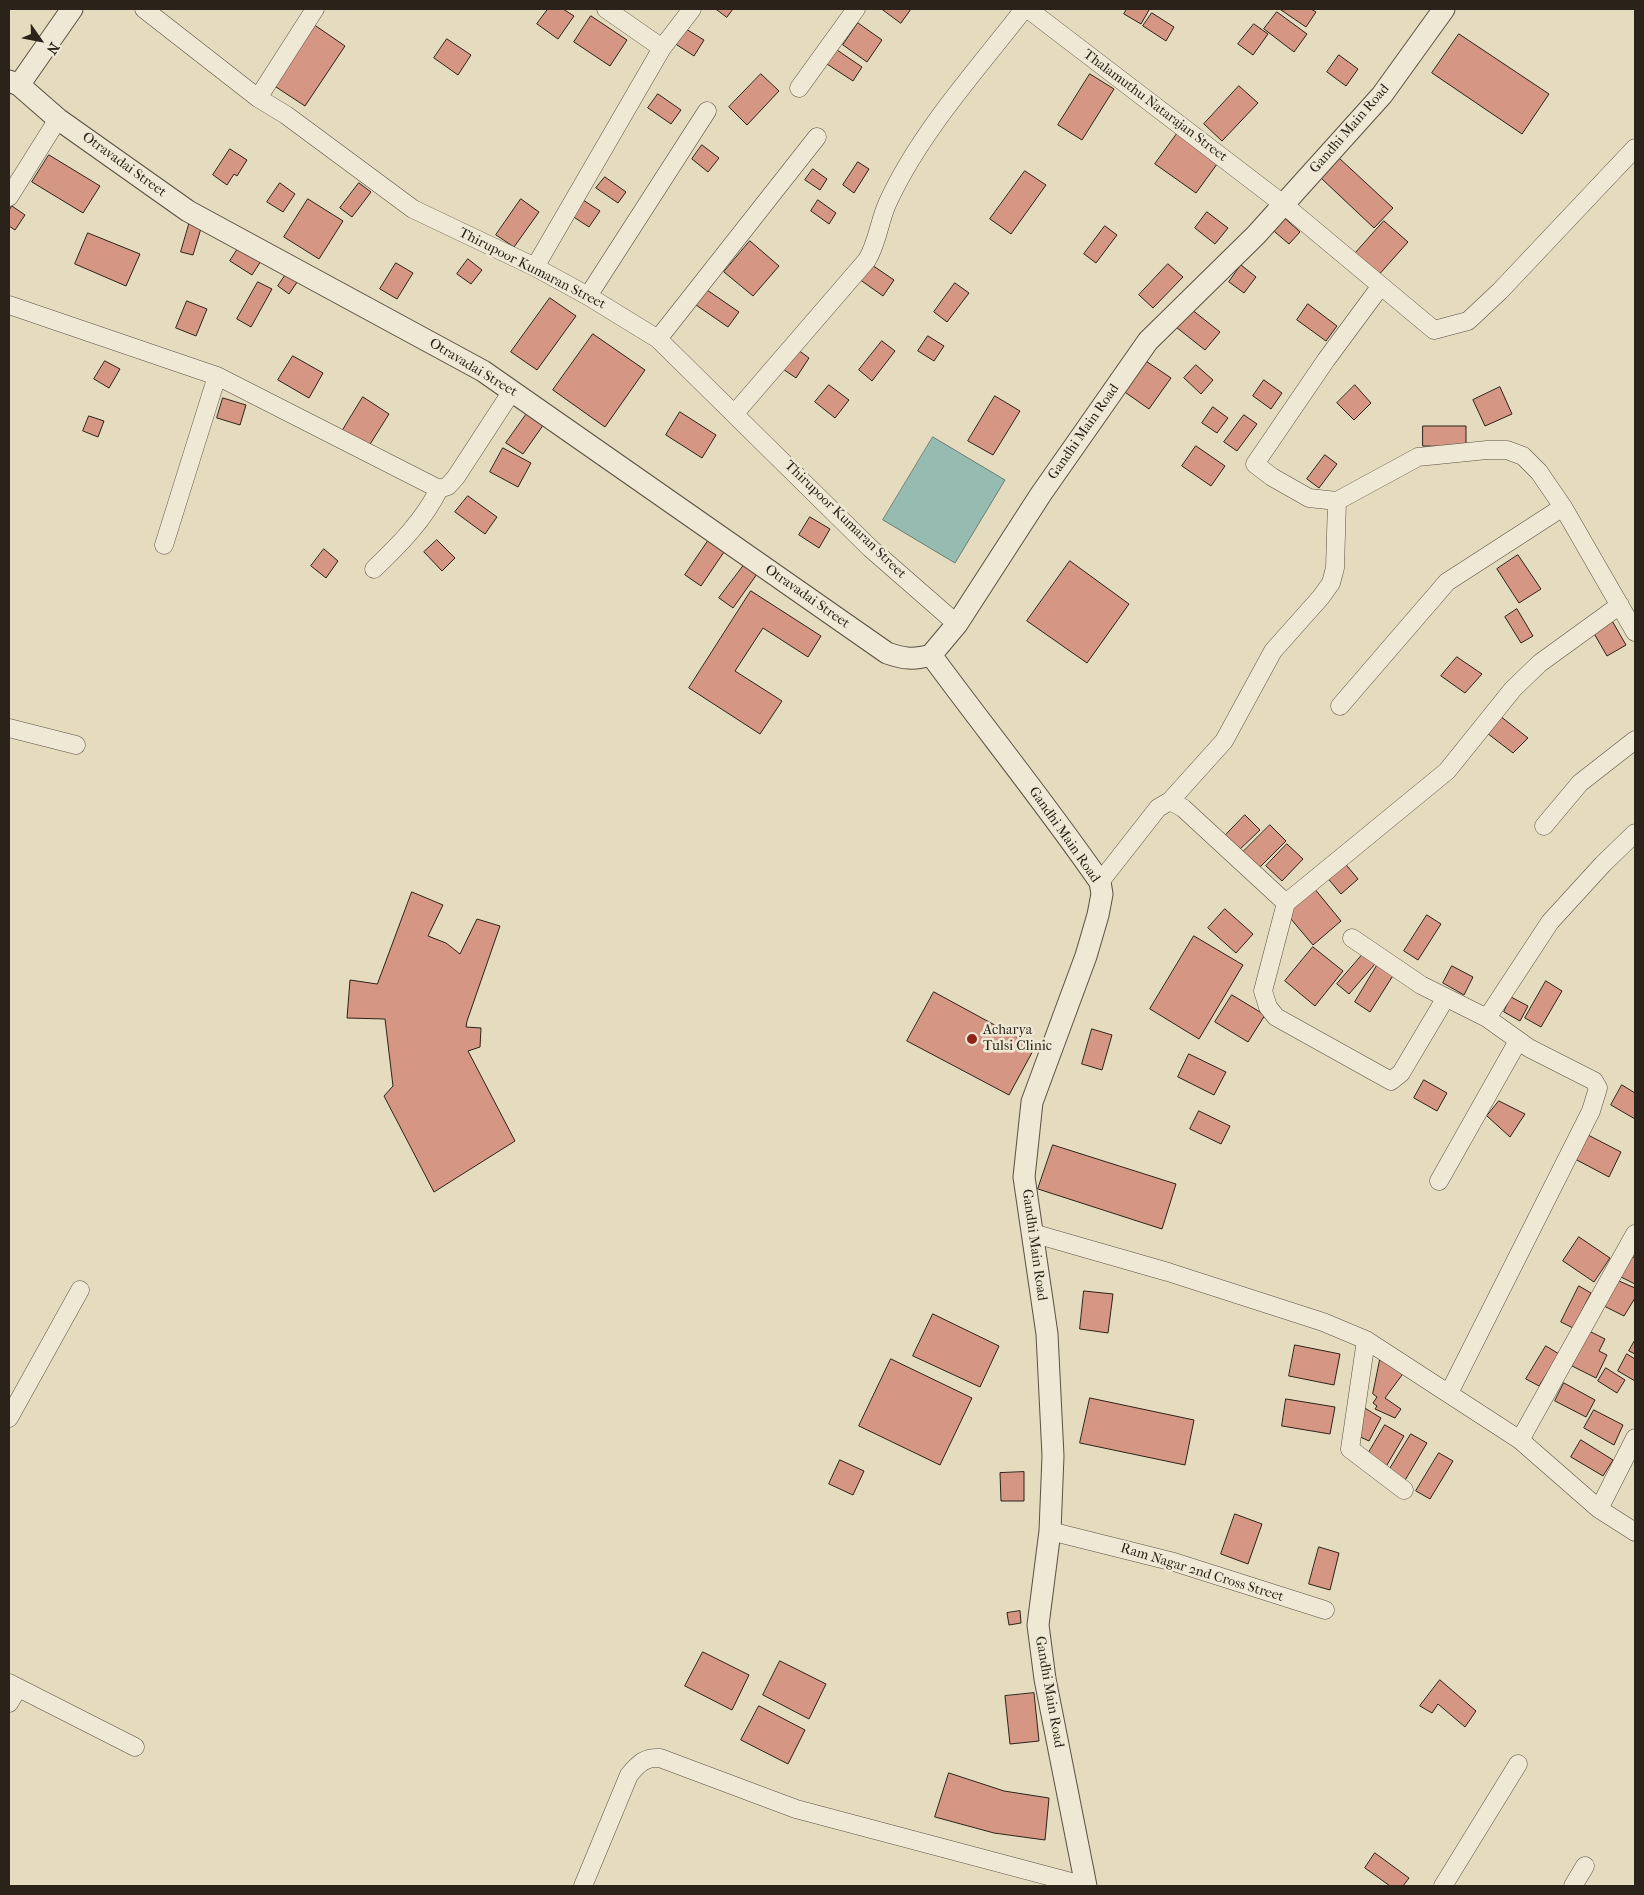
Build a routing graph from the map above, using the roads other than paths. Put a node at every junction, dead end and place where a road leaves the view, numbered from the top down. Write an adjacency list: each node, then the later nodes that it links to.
1 (72, 9): 11 (street)
2 (144, 9): 13 (street, Thirupoor Kumaran Street)
3 (315, 9): 13 (street)
4 (606, 9): 10 (street)
5 (692, 9): 10 (street)
6 (856, 9): 12 (street)
7 (1024, 9): 27 (street)
8 (1028, 9): 19 (street, Thalamuthu Natarajan Street)
9 (1444, 9): 19 (street, Gandhi Main Road)
10 (662, 48): 20 (street)
11 (14, 83): 15 (street, Otravadai Street)
12 (800, 88)
13 (258, 98): 20 (street, Thirupoor Kumaran Street)
14 (707, 111): 22 (street)
15 (58, 119): 18 (street); 26 (street, Otravadai Street)
16 (817, 137): 24 (street)
17 (1635, 148): 21 (street, Thalamuthu Natarajan Street)
18 (9, 197)
19 (1283, 204): 21 (street, Thalamuthu Natarajan Street); 34 (street, Gandhi Main Road)
20 (535, 267): 22 (street, Thirupoor Kumaran Street)
21 (1380, 287): 29 (street)
22 (588, 296): 24 (street, Thirupoor Kumaran Street)
23 (9, 305): 25 (street)
24 (658, 339): 27 (street, Thirupoor Kumaran Street)
25 (217, 376): 28 (street); 31 (street)
26 (512, 391): 28 (street); 36 (street, Otravadai Street)
27 (735, 413): 34 (street, Thirupoor Kumaran Street)
28 (439, 489): 32 (street)
29 (1337, 501): 30 (street); 41 (street)
30 (1563, 507): 33 (street); 37 (street)
31 (164, 546)
32 (374, 569)
33 (1620, 605): 35 (street); 45 (street)
34 (957, 624): 36 (street, Gandhi Main Road)
35 (1635, 632)
36 (931, 655): 44 (street, Gandhi Main Road)
37 (1340, 706)
38 (9, 728): 40 (street)
39 (1635, 740): 42 (street)
40 (76, 745)
41 (1170, 801): 44 (street); 45 (street)
42 (1544, 826)
43 (1635, 833): 48 (street)
44 (1100, 882): 51 (street, Gandhi Main Road)
45 (1286, 904): 47 (street)
46 (1352, 938): 47 (street)
47 (1445, 999): 48 (street)
48 (1487, 1018): 49 (street)
49 (1518, 1042): 50 (street); 55 (street)
50 (1439, 1182)
51 (1032, 1233): 54 (street); 61 (street, Gandhi Main Road)
52 (1635, 1234): 58 (street)
53 (80, 1290): 56 (street)
54 (1366, 1340): 55 (street); 59 (street)
55 (1449, 1394): 58 (street)
56 (9, 1418)
57 (1635, 1438): 60 (street)
58 (1520, 1440): 60 (street)
59 (1404, 1490)
60 (1599, 1509): 62 (street)
61 (1050, 1531): 63 (street, Ram Nagar 2nd Cross Street); 69 (street, Gandhi Main Road)
62 (1635, 1532)
63 (1325, 1610)
64 (12, 1691): 65 (street)
65 (136, 1747)
66 (1518, 1764): 70 (street)
67 (1585, 1866): 71 (street)
68 (583, 1886): 69 (street)
69 (1086, 1886)
70 (1443, 1886)
71 (1572, 1886)

